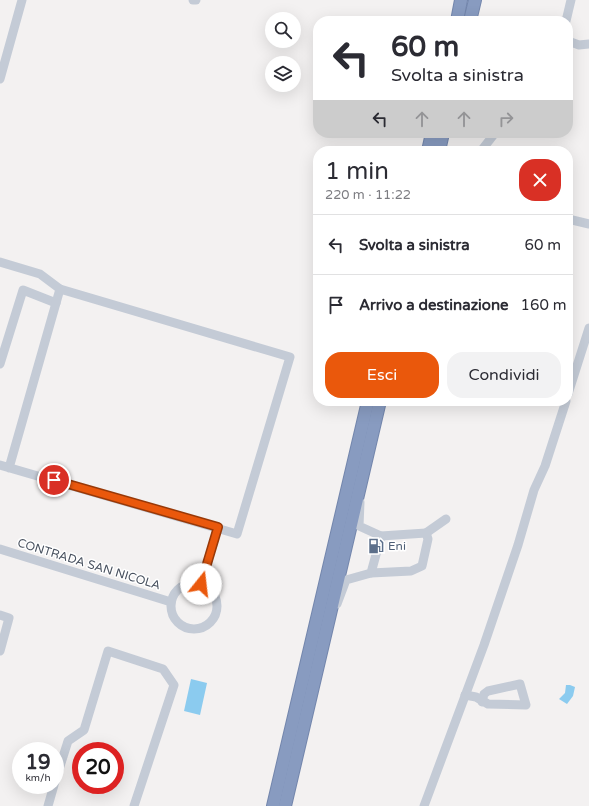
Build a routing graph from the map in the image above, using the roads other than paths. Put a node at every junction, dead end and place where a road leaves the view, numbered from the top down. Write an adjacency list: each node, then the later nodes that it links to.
1 (22, 0): 10 (street)
2 (461, 0): 5 (highway)
3 (475, 0): 6 (highway)
4 (571, 0): 7 (street)
5 (458, 16)
6 (471, 16)
7 (567, 16)
8 (573, 43): 9 (street)
9 (589, 44)
10 (0, 79)
11 (491, 138): 12 (street)
12 (485, 146)
13 (573, 220): 14 (street)
14 (589, 224)
15 (0, 262): 16 (street)
16 (60, 289): 17 (street); 27 (street)
17 (56, 303): 19 (street); 24 (street)
18 (589, 328): 20 (street)
19 (0, 364)
20 (573, 378)
21 (367, 406): 43 (highway)
22 (379, 406): 25 (highway)
23 (564, 406): 37 (street)
24 (4, 466): 27 (street)
25 (362, 479): 29 (street); 35 (highway)
26 (446, 519): 28 (street)
27 (218, 527): 32 (street)
28 (426, 533): 29 (street); 31 (street)
29 (381, 536): 31 (street)
30 (0, 549): 33 (street, CONTRADA SAN NICOLA)
31 (371, 573): 35 (street)
32 (201, 584): 33 (street, CONTRADA SAN NICOLA); 33 (street, CONTRADA SAN NICOLA)
33 (171, 602)
34 (0, 615): 36 (street)
35 (324, 641): 44 (highway)
36 (0, 651)
37 (465, 695): 38 (street); 45 (street)
38 (482, 702)
39 (64, 754): 42 (street)
40 (52, 794): 41 (street)
41 (48, 806)
42 (134, 806)
43 (273, 806)
44 (285, 806)
45 (424, 806)

